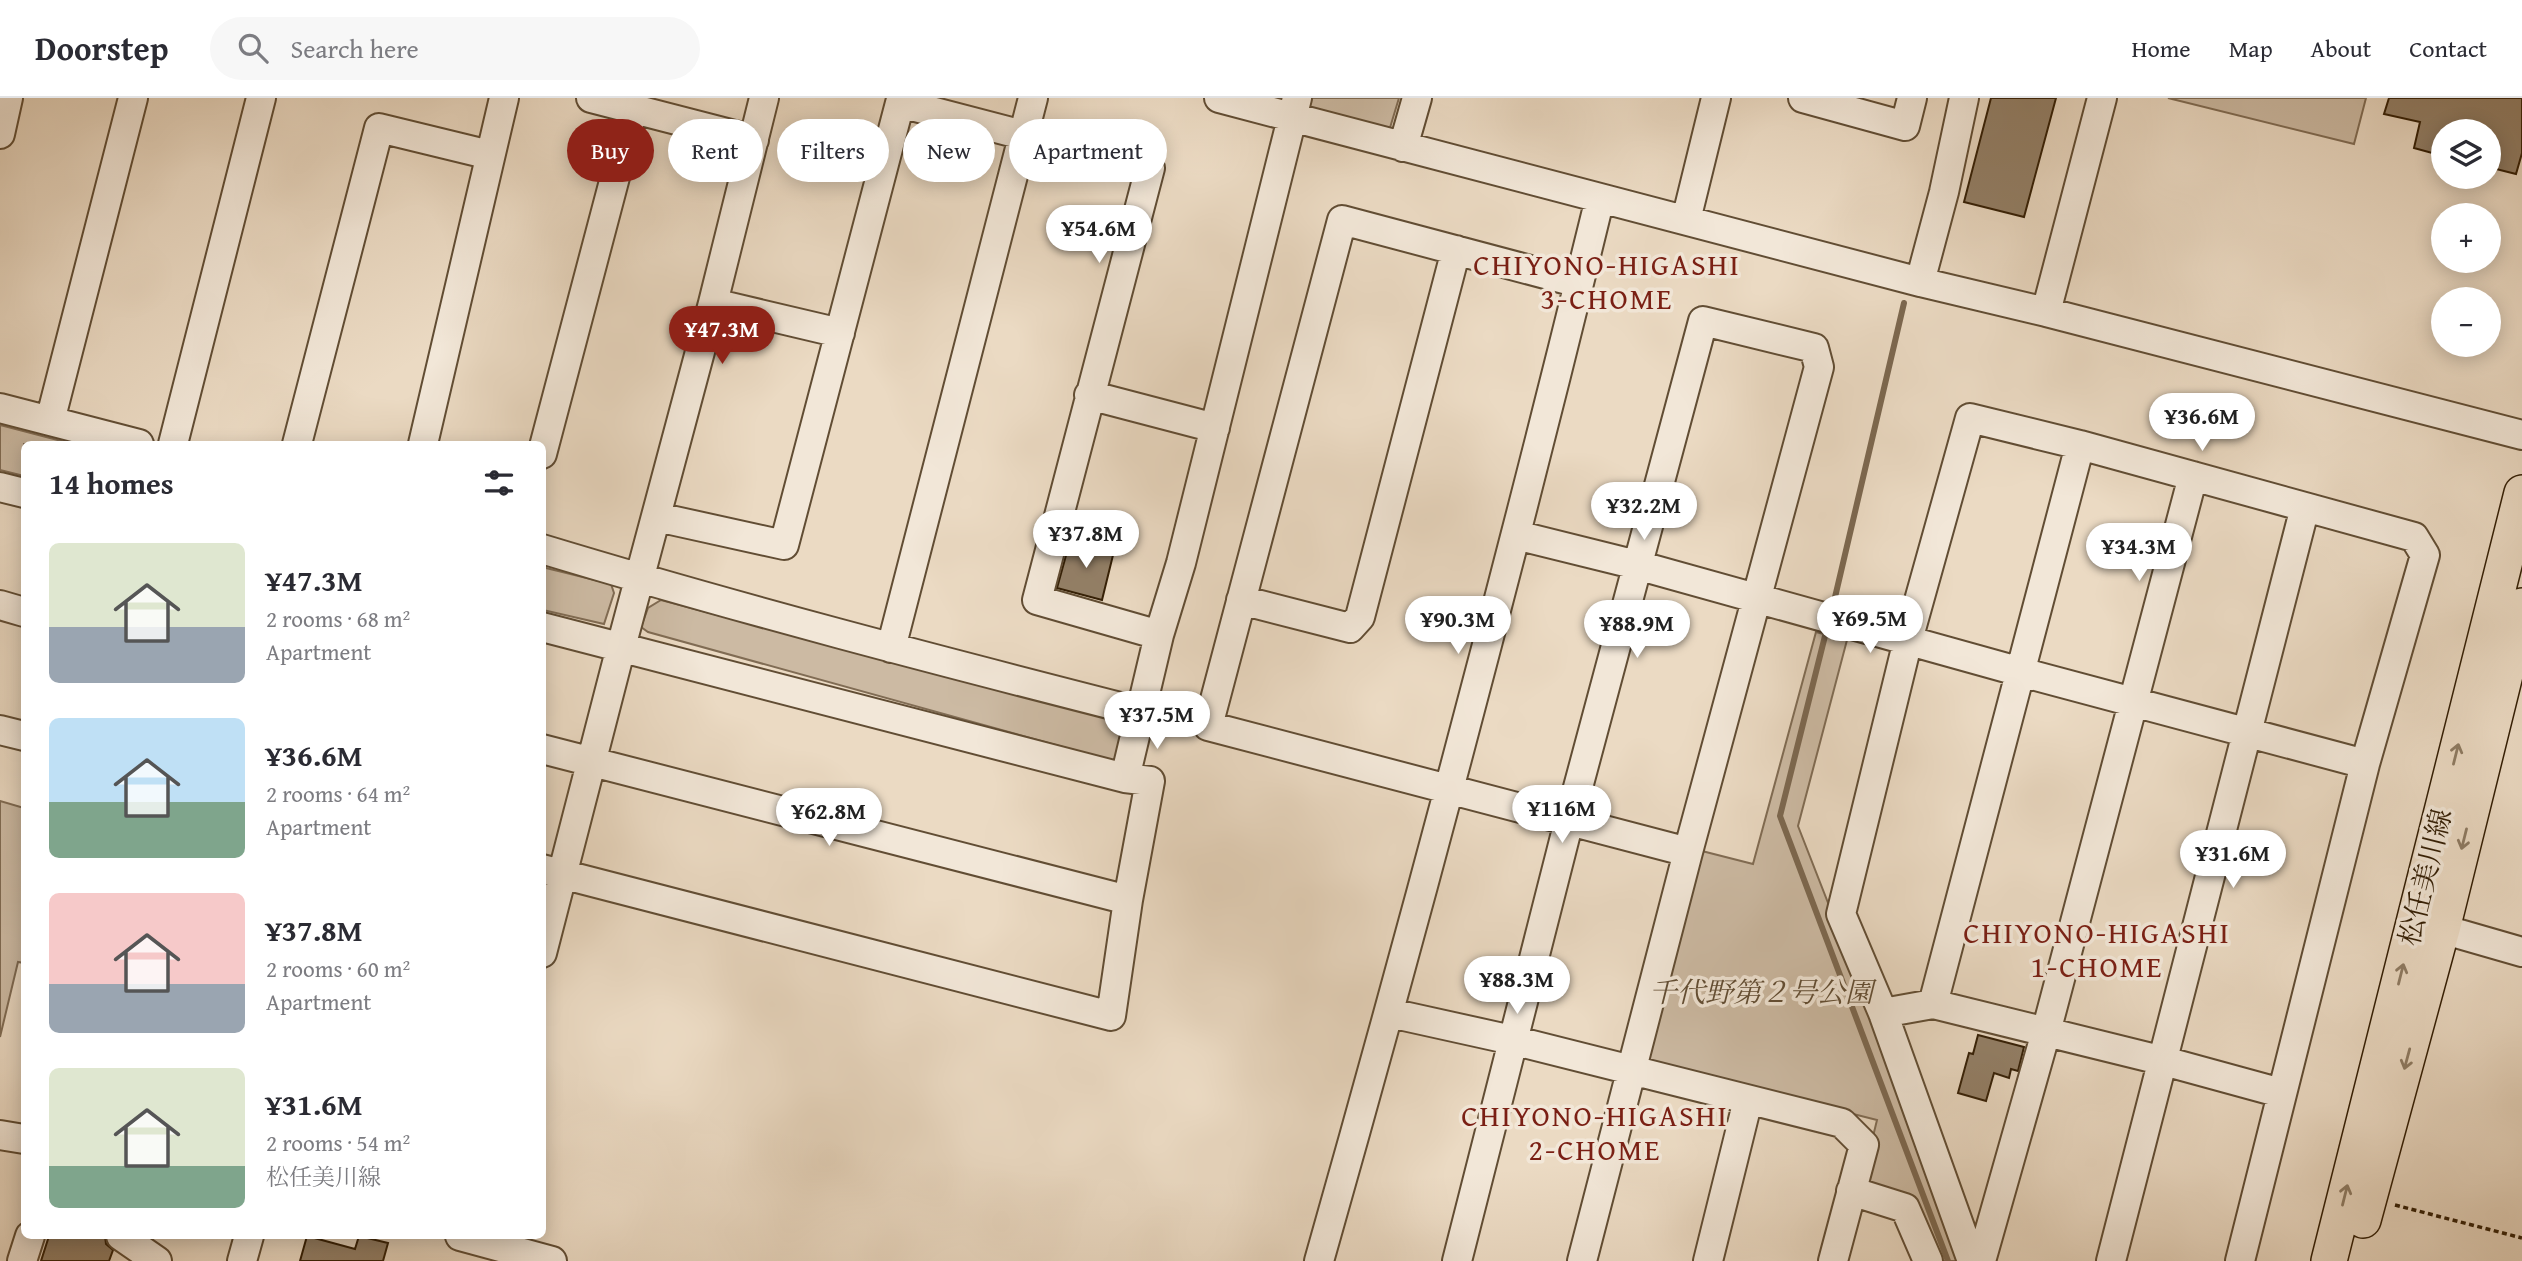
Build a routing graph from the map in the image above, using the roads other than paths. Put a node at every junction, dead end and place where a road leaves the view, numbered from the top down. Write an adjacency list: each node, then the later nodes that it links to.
1 (8, 98): 21 (street)
2 (133, 98): 37 (street)
3 (261, 98): 41 (street)
4 (504, 98): 23 (street)
5 (591, 98): 16 (street)
6 (764, 98): 18 (street)
7 (1033, 98): 19 (street)
8 (1219, 98): 15 (street)
9 (1417, 98): 22 (street)
10 (1716, 98): 28 (street)
11 (1803, 98): 12 (street)
12 (1912, 98)
13 (1964, 98): 30 (street)
14 (2102, 98): 33 (street)
15 (1294, 108): 22 (street); 38 (street)
16 (633, 109): 17 (street); 44 (street)
17 (672, 119)
18 (759, 119)
19 (1028, 119)
20 (1009, 130): 34 (street)
21 (0, 134)
22 (1403, 147): 27 (street)
23 (490, 155): 42 (street); 43 (street)
24 (743, 182): 32 (street)
25 (1012, 182): 65 (street)
26 (1146, 182): 35 (street)
27 (1600, 198): 28 (street); 31 (street)
28 (1686, 220): 30 (street)
29 (1456, 250): 31 (street); 57 (street); 57 (street)
30 (1920, 282): 33 (street)
31 (1579, 283): 52 (street)
32 (713, 303): 34 (street); 51 (street)
33 (2046, 312): 39 (street)
34 (840, 333): 51 (street)
35 (1089, 396): 38 (street); 62 (street)
36 (0, 408): 37 (street)
37 (50, 421): 40 (street)
38 (1215, 428): 62 (street)
39 (2522, 435)
40 (127, 441)
41 (174, 441)
42 (299, 441)
43 (424, 441)
44 (545, 441)
45 (2080, 445): 46 (street); 63 (street); 66 (street)
46 (2193, 476): 50 (street); 67 (street)
47 (0, 486): 48 (street)
48 (21, 493)
49 (2522, 493): 112 (main road, 松任美川線, one-way to 49)
50 (2305, 507): 70 (street); 74 (street)
51 (657, 517): 55 (street)
52 (1516, 535): 54 (street); 76 (street)
53 (546, 549): 55 (street)
54 (1637, 565): 56 (street); 56 (street); 77 (street)
55 (639, 578): 64 (street); 65 (street)
56 (1758, 598): 63 (street); 78 (street)
57 (1241, 600): 76 (street)
58 (0, 605): 60 (street)
59 (2522, 606): 82 (main road, 松任美川線, one-way to 82)
60 (21, 611)
61 (546, 628): 64 (street)
62 (1158, 635): 68 (street)
63 (1908, 640): 66 (street); 86 (street)
64 (621, 647): 73 (street); 75 (street)
65 (891, 648): 68 (street)
66 (2021, 672): 67 (street); 84 (street)
67 (2132, 703): 70 (street); 87 (street)
68 (1140, 712): 75 (street)
69 (0, 730): 71 (street)
70 (2248, 732): 74 (street); 89 (street)
71 (21, 735)
72 (546, 750): 73 (street)
73 (592, 762): 79 (street); 80 (street)
74 (2365, 764): 91 (street)
75 (1125, 778): 80 (street)
76 (1448, 789): 77 (street); 85 (street)
77 (1569, 821): 78 (street); 88 (street)
78 (1688, 852): 90 (street)
79 (553, 872): 80 (street); 81 (street)
80 (1128, 900)
81 (546, 924)
82 (2442, 929): 83 (street); 113 (main road, 松任美川線, one-way to 113)
83 (2522, 952)
84 (1933, 1004): 86 (street); 87 (street)
85 (1390, 1013): 88 (street); 102 (street)
86 (1883, 1013): 108 (street)
87 (2046, 1032): 89 (street); 109 (street)
88 (1512, 1040): 90 (street); 103 (street)
89 (2164, 1061): 91 (street); 110 (street)
90 (1632, 1070): 92 (street); 104 (street)
91 (2281, 1093): 111 (street)
92 (1748, 1100): 93 (street); 105 (street)
93 (1851, 1191): 106 (street); 107 (street)
94 (29, 1239): 99 (street)
95 (125, 1239): 100 (street)
96 (248, 1239): 101 (street)
97 (474, 1239): 98 (street)
98 (537, 1259)
99 (22, 1261)
100 (157, 1261)
101 (242, 1261)
102 (1320, 1261)
103 (1457, 1261)
104 (1582, 1261)
105 (1708, 1261)
106 (1833, 1261)
107 (1928, 1261)
108 (1972, 1261)
109 (1981, 1261)
110 (2111, 1261)
111 (2240, 1261)
112 (2329, 1261)
113 (2352, 1261)

